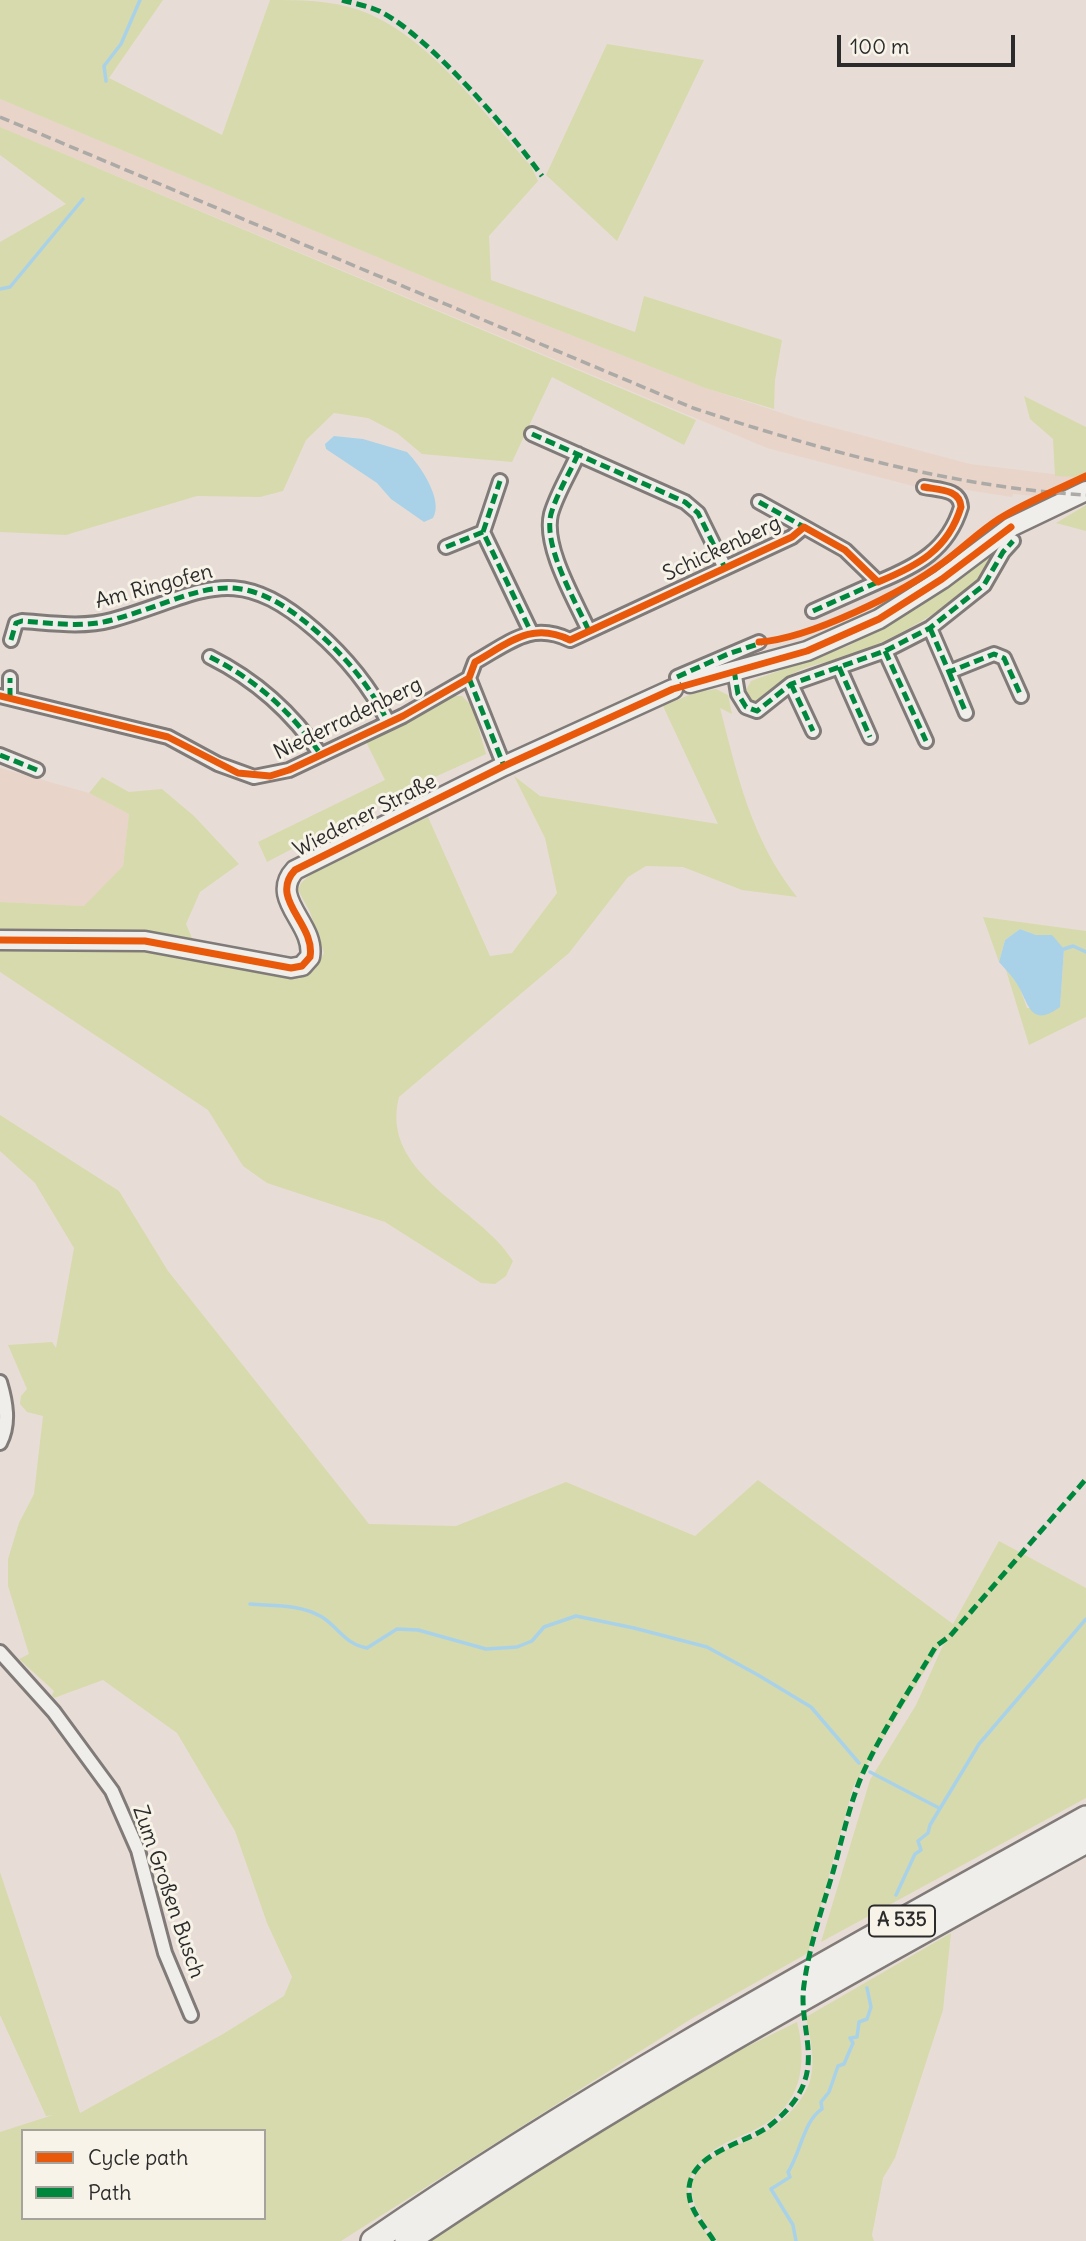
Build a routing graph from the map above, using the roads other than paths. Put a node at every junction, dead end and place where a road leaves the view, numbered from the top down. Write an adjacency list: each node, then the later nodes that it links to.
1 (532, 434): 2 (street)
2 (579, 454): 11 (street); 15 (street)
3 (500, 481): 8 (street)
4 (924, 487): 12 (street)
5 (1086, 491): 22 (main road, Wiedener Straße)
6 (759, 502): 7 (street, Schickenberg)
7 (804, 527): 11 (street, Schickenberg); 12 (street, Schickenberg)
8 (483, 532): 10 (street); 16 (street)
9 (1013, 541): 14 (street)
10 (446, 547)
11 (724, 568): 15 (street, Schickenberg)
12 (878, 582): 13 (street)
13 (813, 611)
14 (929, 628): 19 (street); 23 (street)
15 (589, 631): 16 (street, Schickenberg)
16 (531, 632): 25 (street)
17 (11, 640): 31 (street, Am Ringofen)
18 (759, 642): 26 (street)
19 (885, 651): 21 (street); 34 (street)
20 (210, 657): 36 (street, Niederradenberg)
21 (839, 667): 27 (street); 33 (street)
22 (734, 670): 26 (main road, Wiedener Straße); 27 (street)
23 (949, 672): 28 (street); 30 (street)
24 (10, 678): 29 (street)
25 (469, 678): 31 (street, Niederradenberg); 37 (street)
26 (683, 680): 37 (main road, Wiedener Straße)
27 (791, 684): 32 (street)
28 (1021, 696)
29 (5, 697): 36 (street, Niederradenberg)
30 (966, 713)
31 (388, 722): 36 (street, Niederradenberg)
32 (813, 731)
33 (870, 737)
34 (926, 741)
35 (0, 755): 38 (street)
36 (321, 755)
37 (504, 766): 39 (main road, Wiedener Straße)
38 (37, 769)
39 (0, 940)
40 (0, 1382): 41 (street)
41 (0, 1443)
42 (0, 1652): 45 (street, Zum Großen Busch)
43 (1086, 1818): 46 (highway, A 535)
44 (1086, 1841): 46 (highway, A 535)
45 (191, 2015)
46 (722, 2031): 47 (highway, A 535); 48 (highway, A 535)
47 (373, 2241)
48 (407, 2241)

